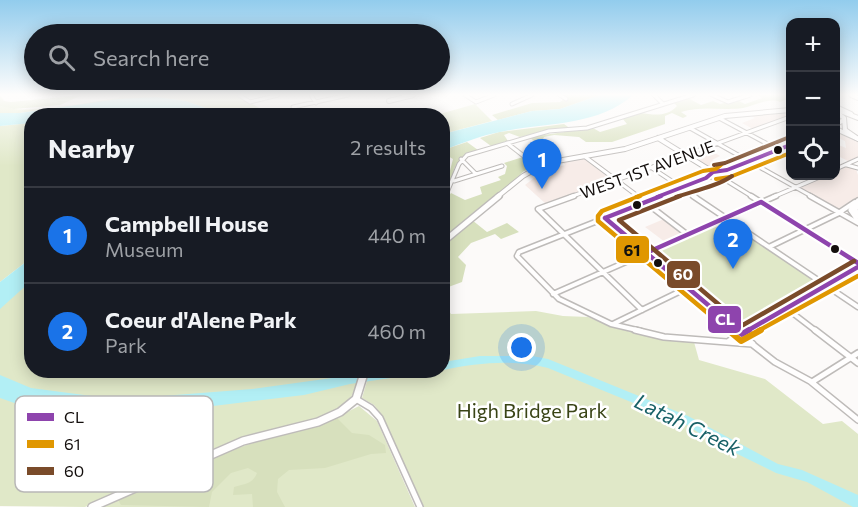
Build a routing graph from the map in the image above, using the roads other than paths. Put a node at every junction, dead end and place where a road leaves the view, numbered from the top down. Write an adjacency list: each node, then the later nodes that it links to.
1 (616, 119): 12 (street)
2 (716, 119): 7 (main road)
3 (719, 119): 9 (street)
4 (786, 119): 9 (street, WEST 1ST AVENUE)
5 (844, 120): 6 (main road); 11 (main road)
6 (840, 122)
7 (689, 128): 10 (main road); 13 (street)
8 (840, 131): 11 (main road)
9 (747, 133): 13 (street, WEST 1ST AVENUE); 15 (street)
10 (658, 138): 17 (main road); 18 (main road)
11 (858, 139)
12 (507, 142): 19 (street); 20 (street)
13 (717, 143): 17 (street, WEST 1ST AVENUE); 22 (street)
14 (786, 147): 15 (main road)
15 (779, 150): 16 (street); 22 (main road)
16 (786, 154)
17 (686, 155): 25 (street, WEST 1ST AVENUE); 29 (main road)
18 (584, 156): 30 (street); 46 (main road)
19 (525, 158)
20 (461, 159): 28 (street); 32 (street)
21 (858, 159): 23 (street)
22 (748, 162): 29 (main road); 35 (street)
23 (846, 165): 26 (street); 27 (street)
24 (502, 166): 28 (street)
25 (651, 167): 30 (street, WEST 1ST AVENUE); 34 (street)
26 (840, 168)
27 (858, 168)
28 (476, 174): 32 (street)
29 (716, 174): 34 (street); 37 (street)
30 (616, 180): 36 (street); 44 (street, WEST 1ST AVENUE)
31 (813, 180): 35 (street)
32 (454, 181): 33 (street)
33 (450, 188)
34 (681, 188): 36 (street); 41 (street)
35 (794, 188): 37 (street); 39 (street)
36 (645, 202): 40 (street); 45 (street)
37 (761, 202): 41 (street); 43 (street)
38 (857, 203): 39 (street); 42 (main road)
39 (838, 213): 42 (street); 43 (street)
40 (605, 218): 44 (street); 48 (street)
41 (726, 218): 45 (street); 47 (street)
42 (858, 220)
43 (805, 230): 47 (street); 49 (street)
44 (562, 235): 51 (street); 54 (street)
45 (688, 235): 48 (street)
46 (450, 236)
47 (770, 247): 52 (street)
48 (646, 253): 51 (street); 53 (street)
49 (858, 263)
50 (858, 267): 52 (street)
51 (602, 272): 54 (street); 57 (street)
52 (826, 285): 55 (street); 56 (street)
53 (687, 288): 57 (street); 59 (street)
54 (553, 294): 58 (street)
55 (858, 307)
56 (786, 308): 59 (street); 63 (street)
57 (642, 310): 58 (street)
58 (613, 324): 60 (street)
59 (742, 334): 60 (street); 61 (street)
60 (729, 342): 61 (street)
61 (755, 346): 66 (street)
62 (858, 353): 63 (street)
63 (851, 357): 64 (street); 66 (street)
64 (858, 363)
65 (363, 378): 67 (main road)
66 (813, 382): 68 (street)
67 (356, 399): 69 (main road); 72 (street)
68 (858, 420)
69 (213, 453)
70 (124, 492): 71 (main road)
71 (92, 507)
72 (420, 507)

